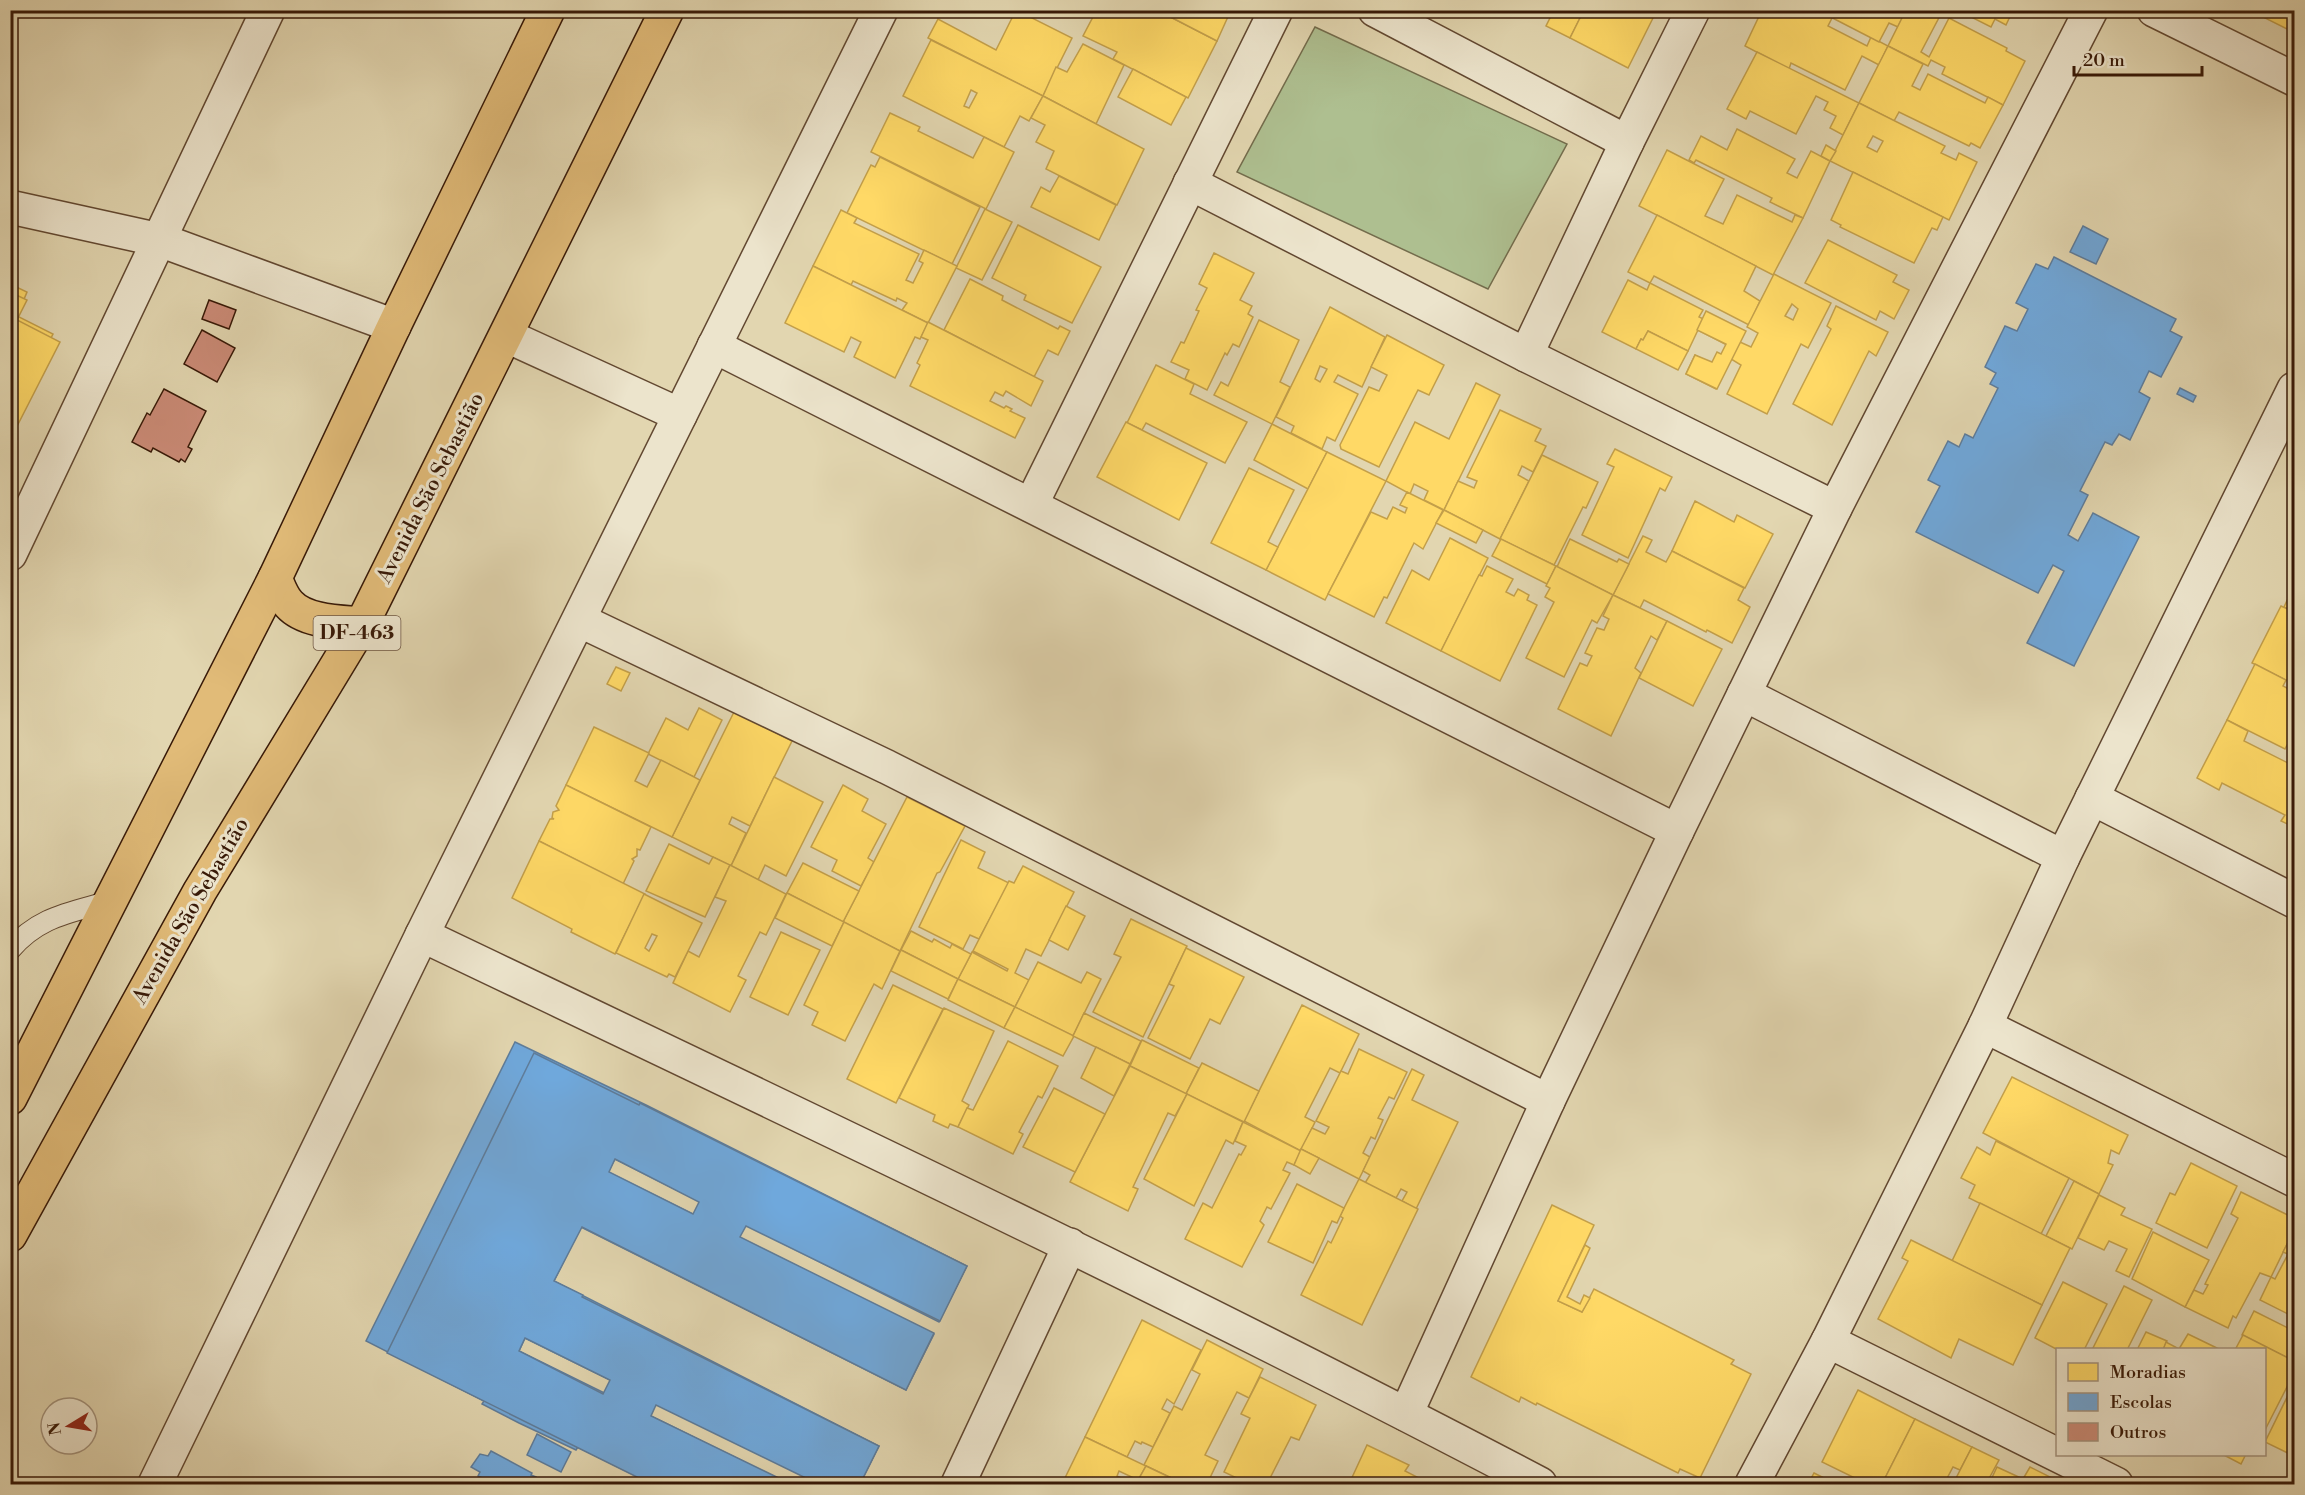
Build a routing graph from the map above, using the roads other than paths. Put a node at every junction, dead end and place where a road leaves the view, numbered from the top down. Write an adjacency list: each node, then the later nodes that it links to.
1 (548, 10): 15 (main road)
2 (667, 10): 16 (main road, Avenida São Sebastião / DF-463)
3 (881, 10): 17 (street)
4 (1276, 10): 12 (street)
5 (1375, 10): 11 (street)
6 (1693, 10): 11 (street)
7 (2091, 10): 22 (street)
8 (2154, 10): 10 (street)
9 (268, 11): 14 (street)
10 (2295, 79)
11 (1627, 142): 18 (street)
12 (1190, 183): 18 (street); 21 (street)
13 (10, 207): 14 (street)
14 (160, 240): 15 (street); 23 (street)
15 (394, 326): 24 (main road)
16 (507, 336): 20 (street); 26 (main road, Avenida São Sebastião / DF-463)
17 (714, 346): 20 (street); 21 (street)
18 (1526, 355): 22 (street)
19 (2295, 389): 28 (street)
20 (680, 415): 25 (street)
21 (1031, 505): 29 (street)
22 (1835, 508): 27 (street)
23 (10, 554)
24 (275, 579): 26 (main road); 31 (main road)
25 (579, 620): 33 (street); 37 (street)
26 (362, 624): 39 (main road, Avenida São Sebastião / DF-463)
27 (1744, 694): 29 (street); 30 (street)
28 (2091, 798): 30 (street); 32 (street)
29 (1677, 831): 37 (street)
30 (2063, 857): 35 (street)
31 (110, 901): 34 (lane); 36 (main road)
32 (2295, 901)
33 (422, 935): 40 (street); 45 (street)
34 (10, 950)
35 (1985, 1026): 38 (street); 41 (street)
36 (10, 1098)
37 (1548, 1101): 42 (street)
38 (2295, 1180)
39 (10, 1235)
40 (1070, 1245): 42 (street); 46 (street)
41 (1828, 1341): 43 (street); 48 (street)
42 (1406, 1414): 47 (street)
43 (2056, 1455)
44 (2058, 1456): 49 (street)
45 (155, 1485)
46 (958, 1485)
47 (1540, 1485)
48 (1752, 1485)
49 (2116, 1485)

